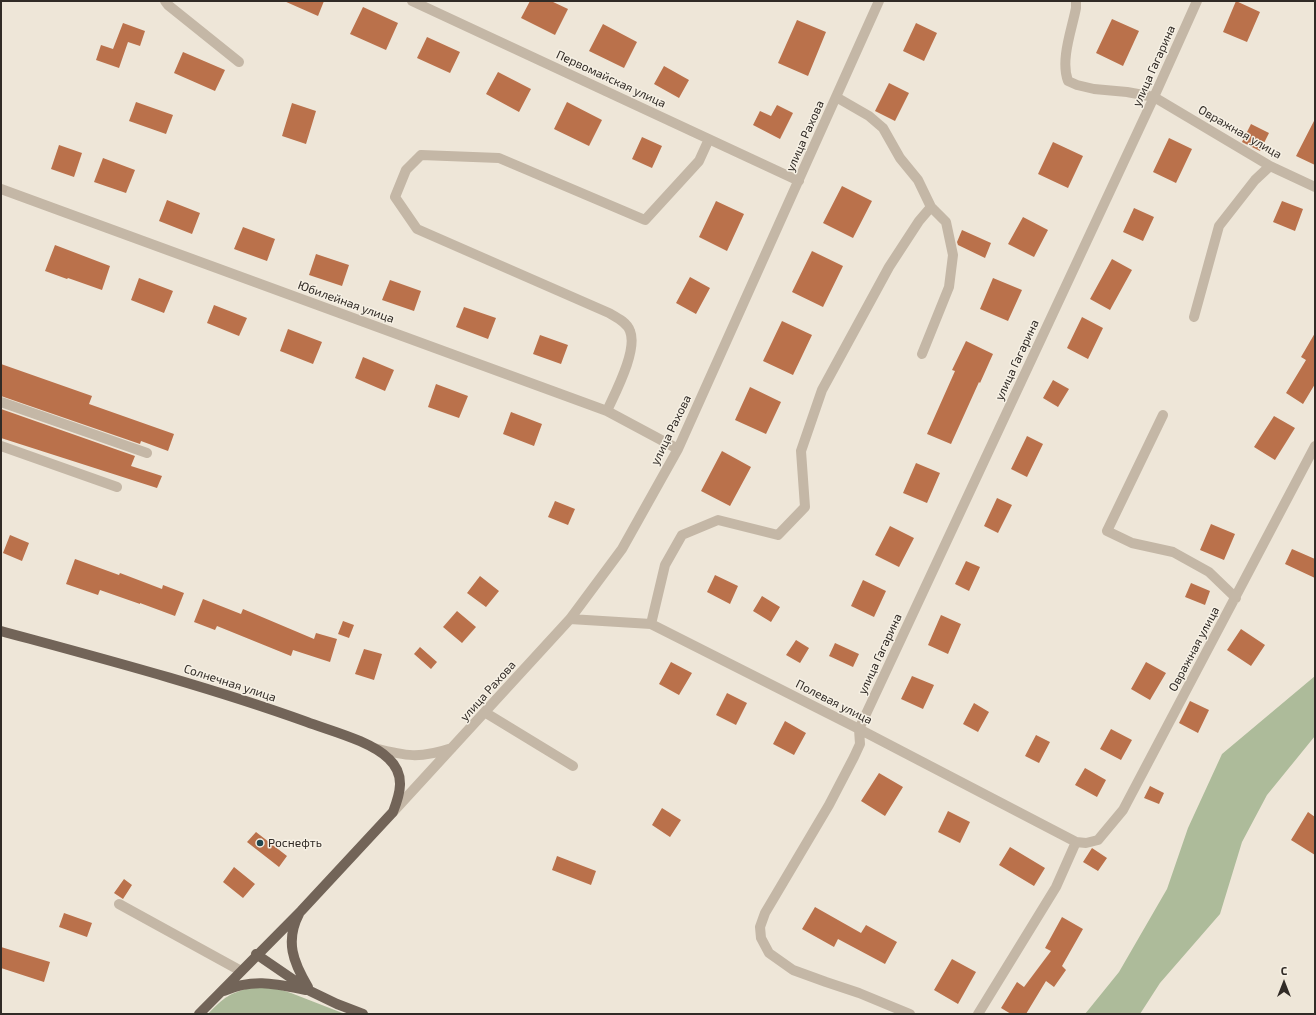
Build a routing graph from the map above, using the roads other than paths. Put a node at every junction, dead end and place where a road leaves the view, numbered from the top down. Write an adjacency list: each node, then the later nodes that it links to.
1 (166, 1): 6 (street)
2 (412, 1): 9 (street, Первомайская улица)
3 (879, 1): 7 (street, улица Рахова)
4 (1076, 1): 8 (street)
5 (1197, 1): 8 (street, улица Гагарина)
6 (239, 62)
7 (836, 97): 11 (street, улица Рахова); 14 (street)
8 (1154, 97): 10 (street, Овражная улица); 30 (street, улица Гагарина)
9 (709, 139): 11 (street, Первомайская улица); 18 (street)
10 (1270, 166): 12 (street, Овражная улица); 15 (street)
11 (799, 181): 22 (street, улица Рахова)
12 (1315, 187)
13 (1, 189): 18 (street, Юбилейная улица)
14 (931, 207): 16 (street); 27 (street)
15 (1194, 317)
16 (922, 354)
17 (1, 402): 23 (street)
18 (607, 411): 22 (street, Юбилейная улица)
19 (1163, 415): 25 (street)
20 (1, 446): 24 (street)
21 (1315, 446): 25 (street, Овражная улица)
22 (678, 449): 26 (street, улица Рахова)
23 (147, 453)
24 (117, 487)
25 (1236, 598): 35 (street, Овражная улица)
26 (570, 619): 27 (street, Полевая улица); 29 (street, улица Рахова)
27 (651, 624): 30 (street, Полевая улица)
28 (1, 631): 31 (main road, Солнечная улица)
29 (486, 712): 32 (street, улица Рахова); 33 (street)
30 (859, 729): 35 (street, Полевая улица); 44 (street)
31 (374, 748): 32 (street); 34 (main road, Солнечная улица)
32 (453, 748): 34 (street, улица Рахова)
33 (573, 766)
34 (393, 812): 37 (main road)
35 (1076, 842): 45 (street)
36 (119, 904): 39 (street)
37 (301, 910): 38 (main road); 40 (main road)
38 (256, 954): 39 (main road); 40 (main road)
39 (241, 971): 41 (main road)
40 (310, 990): 41 (main road); 43 (main road)
41 (219, 993): 42 (main road)
42 (199, 1014)
43 (363, 1014)
44 (910, 1014)
45 (978, 1014)

